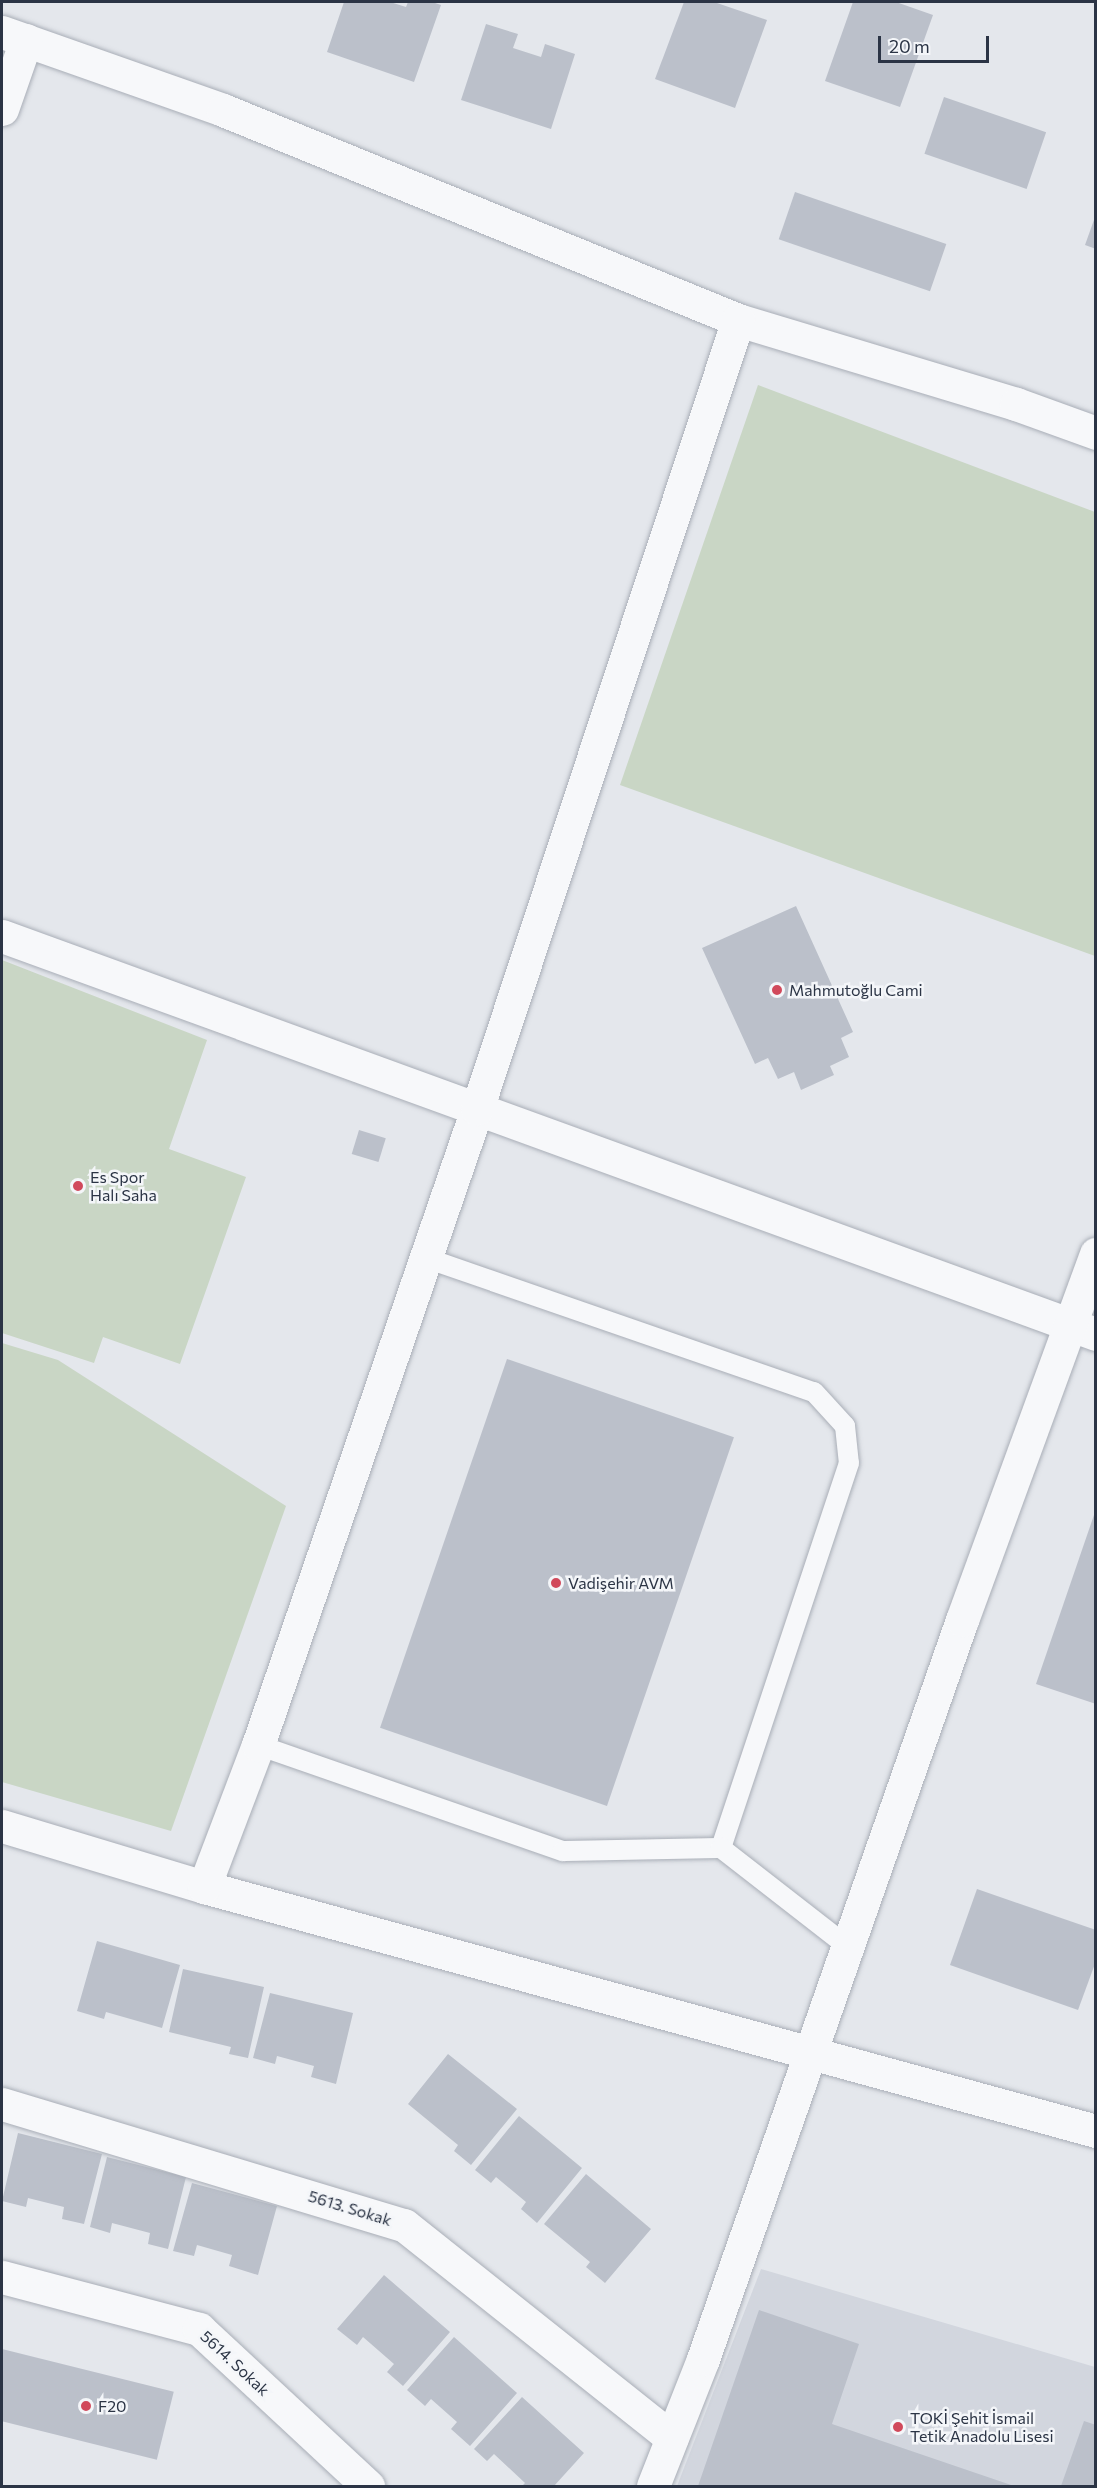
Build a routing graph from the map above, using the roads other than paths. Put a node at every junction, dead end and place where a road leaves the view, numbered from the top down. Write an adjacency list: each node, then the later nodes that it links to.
1 (14, 36): 2 (street); 3 (street)
2 (2, 109)
3 (738, 320): 4 (street); 6 (street)
4 (1095, 433)
5 (2, 936): 6 (street)
6 (477, 1109): 8 (street); 9 (street)
7 (1095, 1254): 9 (street)
8 (426, 1258): 10 (street); 12 (lane)
9 (1083, 1329): 14 (street)
10 (258, 1745): 12 (lane); 13 (street)
11 (2, 1826): 13 (street)
12 (721, 1848): 14 (lane)
13 (204, 1887): 15 (street)
14 (848, 1946): 15 (street)
15 (810, 2051): 17 (street); 19 (street)
16 (2, 2104): 19 (street, 5613. Sokak)
17 (1095, 2131)
18 (2, 2277): 20 (street, 5614. Sokak)
19 (672, 2438): 21 (street)
20 (368, 2487)
21 (653, 2487)

